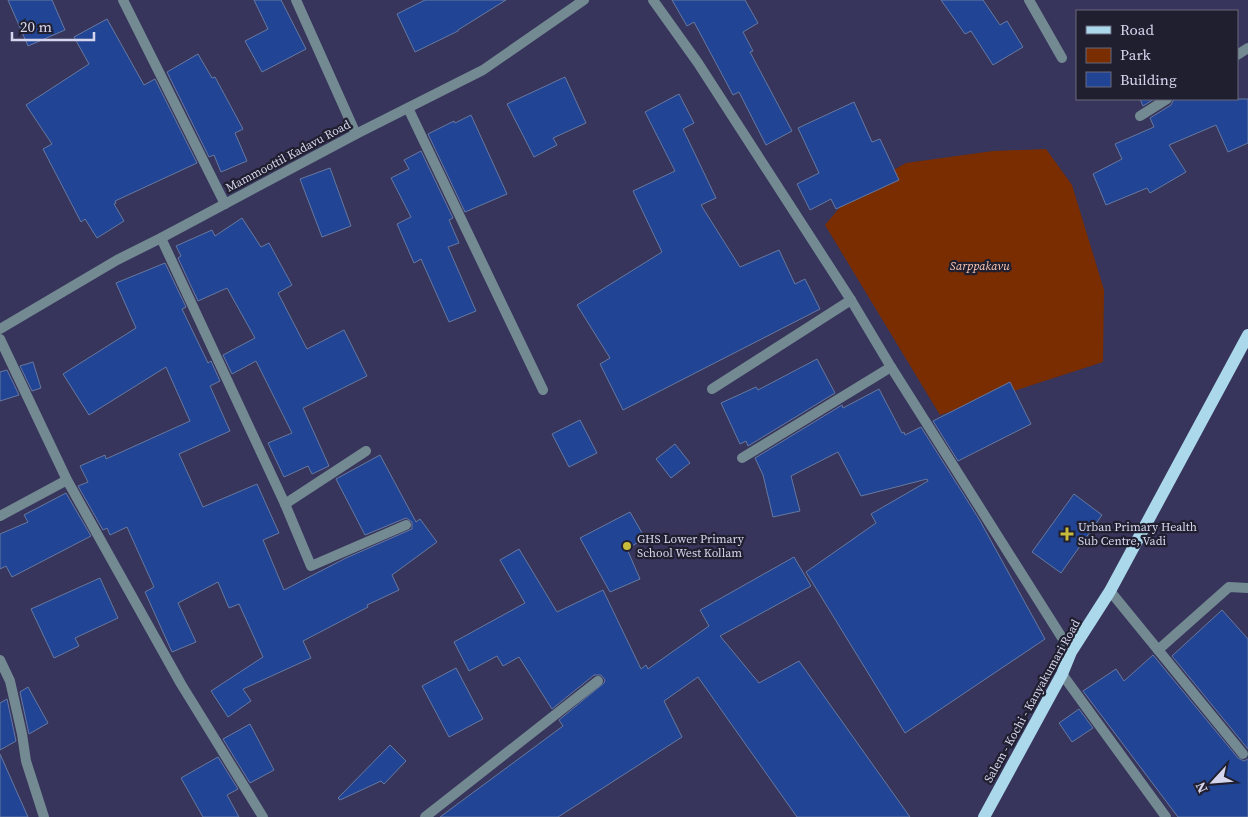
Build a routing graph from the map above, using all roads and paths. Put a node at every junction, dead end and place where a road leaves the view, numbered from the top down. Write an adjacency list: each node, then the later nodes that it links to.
1 (123, 0): 11 (street)
2 (296, 0): 10 (street)
3 (584, 0): 8 (street, Mammoottil Kadavu Road)
4 (653, 0): 13 (street)
5 (1029, 0): 6 (street)
6 (1062, 58)
7 (1165, 100): 9 (street)
8 (408, 108): 10 (street, Mammoottil Kadavu Road); 19 (street)
9 (1140, 116)
10 (356, 134): 11 (street, Mammoottil Kadavu Road)
11 (225, 204): 12 (street, Mammoottil Kadavu Road)
12 (161, 238): 14 (street, Mammoottil Kadavu Road); 23 (street)
13 (851, 300): 17 (street); 18 (street)
14 (0, 328)
15 (1248, 336): 27 (main road, Salem - Kochi - Kanyakumari Road)
16 (0, 339): 22 (street)
17 (891, 367): 21 (street); 29 (street)
18 (712, 389)
19 (544, 390)
20 (366, 451): 23 (street)
21 (742, 458)
22 (67, 480): 24 (street); 35 (street)
23 (285, 504): 25 (street)
24 (0, 516)
25 (406, 525)
26 (1248, 588): 28 (street)
27 (1110, 591): 28 (street); 29 (main road, Salem - Kochi - Kanyakumari Road)
28 (1158, 650): 33 (street)
29 (1071, 652): 31 (main road, Salem - Kochi - Kanyakumari Road)
30 (0, 660): 34 (street)
31 (1062, 674): 37 (main road, Salem - Kochi - Kanyakumari Road); 38 (street)
32 (598, 681): 36 (street)
33 (1244, 754)
34 (44, 817)
35 (263, 817)
36 (424, 817)
37 (984, 817)
38 (1166, 817)

